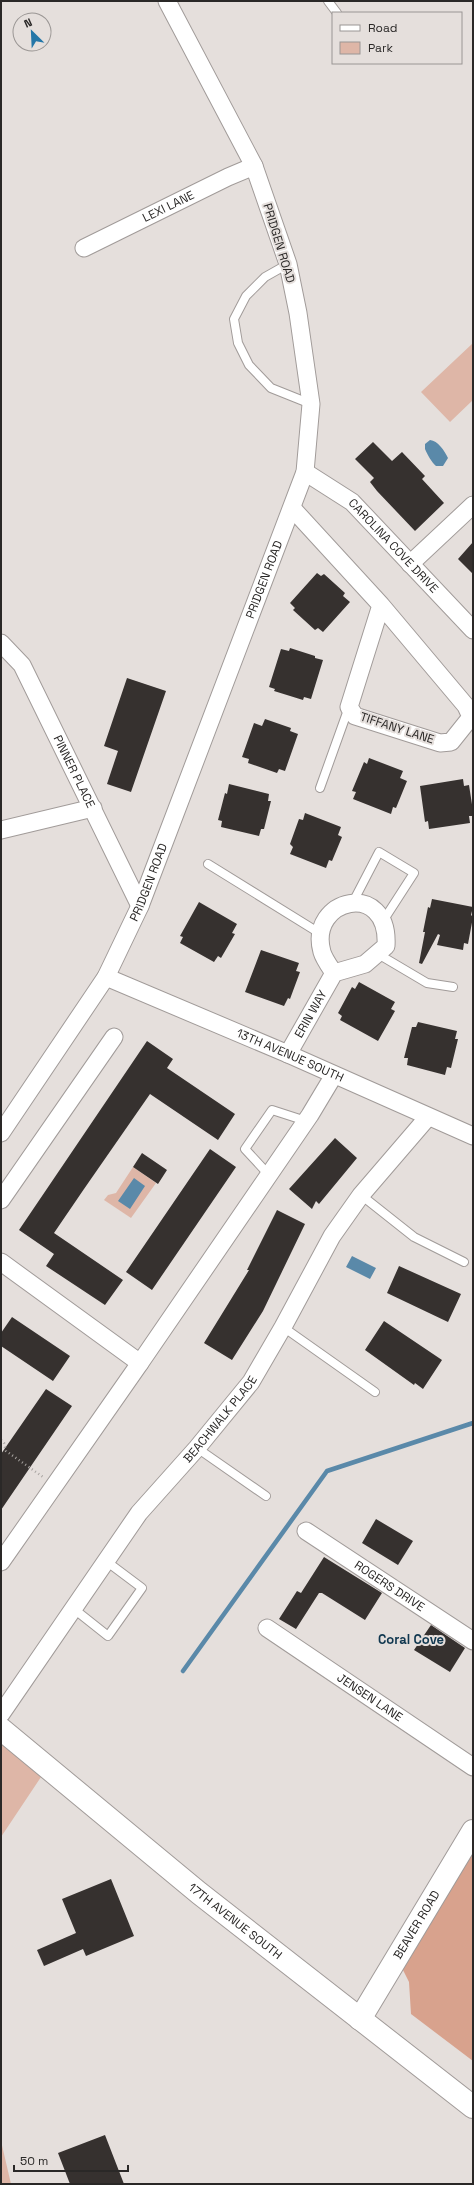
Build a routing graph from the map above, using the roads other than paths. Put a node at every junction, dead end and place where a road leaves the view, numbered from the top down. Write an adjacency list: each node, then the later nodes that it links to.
1 (167, 1): 4 (street, PRIDGEN ROAD)
2 (328, 1): 3 (lane)
3 (336, 12)
4 (254, 166): 5 (street, LEXI LANE); 6 (street, PRIDGEN ROAD)
5 (84, 248)
6 (288, 264): 7 (street, PRIDGEN ROAD); 7 (lane)
7 (311, 404): 8 (street, PRIDGEN ROAD)
8 (305, 472): 10 (street, PRIDGEN ROAD); 11 (street, CAROLINA COVE DRIVE)
9 (473, 505): 11 (street)
10 (292, 508): 12 (street, TIFFANY LANE); 21 (street, PRIDGEN ROAD)
11 (410, 564): 13 (street, CAROLINA COVE DRIVE)
12 (381, 605): 15 (street, TIFFANY LANE); 15 (street, TIFFANY LANE)
13 (473, 630)
14 (1, 643): 17 (street, PINNER PLACE)
15 (349, 707): 16 (lane)
16 (320, 788)
17 (93, 808): 18 (street); 21 (street, PINNER PLACE)
18 (1, 830)
19 (208, 864): 23 (lane)
20 (353, 902): 22 (street); 22 (lane); 23 (street)
21 (140, 906): 26 (street, PRIDGEN ROAD)
22 (383, 920): 24 (street)
23 (321, 934): 25 (street)
24 (378, 954): 25 (street); 27 (lane)
25 (334, 973): 29 (street, ERIN WAY)
26 (106, 977): 29 (street, 13TH AVENUE SOUTH); 33 (street, PRIDGEN ROAD)
27 (453, 987)
28 (114, 1037): 37 (street)
29 (288, 1054): 30 (street, 13TH AVENUE SOUTH)
30 (334, 1075): 31 (street, 13TH AVENUE SOUTH); 32 (street)
31 (428, 1117): 34 (street, 13TH AVENUE SOUTH); 36 (street, BEACHWALK PLACE)
32 (306, 1121): 35 (street); 35 (lane)
33 (1, 1133)
34 (473, 1136)
35 (269, 1175): 41 (street)
36 (361, 1195): 39 (lane); 40 (street, BEACHWALK PLACE)
37 (1, 1200)
38 (1, 1262): 41 (street)
39 (464, 1262)
40 (283, 1327): 42 (lane); 43 (street, BEACHWALK PLACE)
41 (140, 1363): 47 (street)
42 (374, 1392)
43 (197, 1448): 44 (lane); 46 (street, BEACHWALK PLACE)
44 (266, 1496)
45 (306, 1531): 50 (street, ROGERS DRIVE)
46 (106, 1561): 48 (street, BEACHWALK PLACE); 48 (lane)
47 (1, 1562)
48 (74, 1609): 51 (street, BEACHWALK PLACE)
49 (267, 1628): 53 (street, JENSEN LANE)
50 (473, 1641)
51 (1, 1714)
52 (1, 1730): 55 (street, 17TH AVENUE SOUTH)
53 (473, 1767)
54 (473, 1831): 55 (street, BEAVER ROAD)
55 (360, 2018): 56 (street, 17TH AVENUE SOUTH)
56 (473, 2107)

